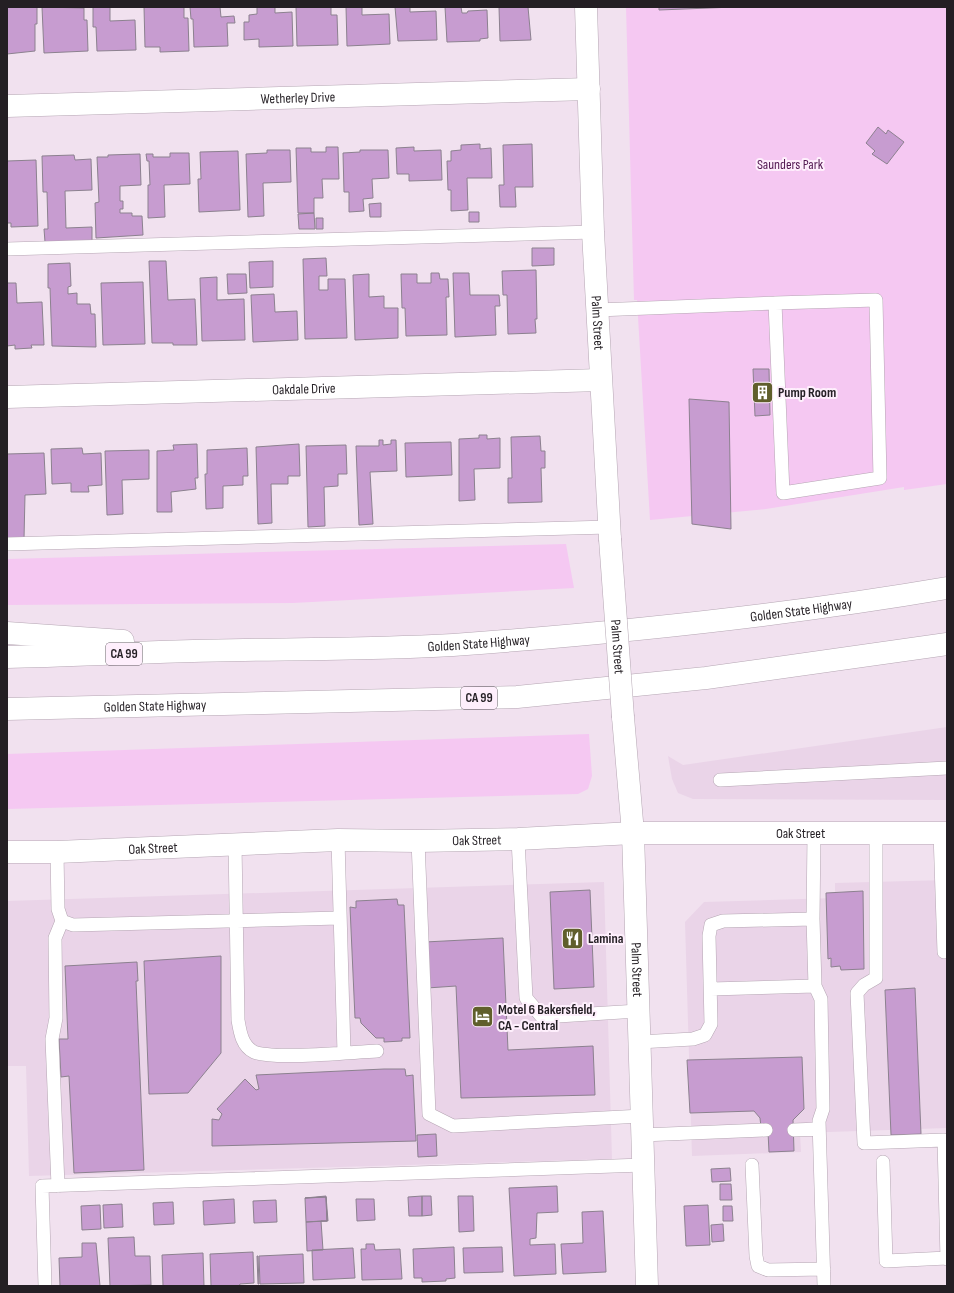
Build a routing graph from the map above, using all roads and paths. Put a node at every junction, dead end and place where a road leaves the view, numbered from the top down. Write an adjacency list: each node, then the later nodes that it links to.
1 (586, 7): 2 (main road, Palm Street)
2 (588, 89): 3 (main road, Wetherley Drive); 4 (main road, Palm Street)
3 (7, 106)
4 (593, 232): 5 (lane); 7 (main road, Palm Street)
5 (7, 249)
6 (775, 303): 6 (lane); 7 (lane)
7 (597, 310): 8 (main road, Palm Street)
8 (600, 380): 9 (main road, Oakdale Drive); 10 (main road, Palm Street)
9 (7, 397)
10 (610, 533): 11 (lane); 20 (main road, Palm Street, bridge)
11 (7, 544)
12 (947, 588): 15 (main road, Golden State Highway / CA 99)
13 (7, 633): 15 (main road)
14 (947, 644): 17 (main road, Golden State Highway / CA 99)
15 (242, 650): 16 (main road, Golden State Highway / CA 99)
16 (7, 657)
17 (7, 709)
18 (947, 768): 19 (lane)
19 (720, 780)
20 (633, 833): 23 (main road, Oak Street); 24 (main road, Oak Street); 37 (main road, Palm Street)
21 (876, 833): 22 (main road, Oak Street); 23 (main road, Oak Street); 45 (lane)
22 (943, 833): 34 (lane)
23 (814, 834): 31 (lane)
24 (518, 839): 26 (main road, Oak Street); 37 (lane)
25 (338, 840): 26 (main road, Oak Street); 27 (main road, Oak Street); 30 (lane)
26 (418, 841): 41 (lane)
27 (235, 844): 29 (main road, Oak Street); 33 (lane)
28 (7, 852): 29 (main road, Oak Street)
29 (57, 852): 32 (lane)
30 (339, 918): 33 (lane); 40 (lane)
31 (813, 919): 35 (lane); 36 (lane)
32 (62, 921): 33 (lane); 49 (lane)
33 (236, 921): 40 (lane)
34 (944, 952)
35 (815, 986): 36 (lane); 42 (lane)
36 (711, 989): 38 (lane)
37 (638, 1011): 38 (main road, Palm Street)
38 (639, 1042): 41 (main road, Palm Street)
39 (377, 1051): 40 (lane)
40 (344, 1053)
41 (642, 1126): 43 (lane); 47 (main road, Palm Street)
42 (819, 1129): 44 (lane); 51 (lane)
43 (766, 1130)
44 (794, 1130)
45 (946, 1140): 50 (lane)
46 (883, 1162): 50 (lane)
47 (643, 1165): 49 (lane); 53 (main road, Palm Street)
48 (752, 1165): 51 (lane)
49 (58, 1186): 52 (lane)
50 (947, 1258)
51 (824, 1269): 54 (lane)
52 (45, 1286)
53 (647, 1286)
54 (824, 1286)

